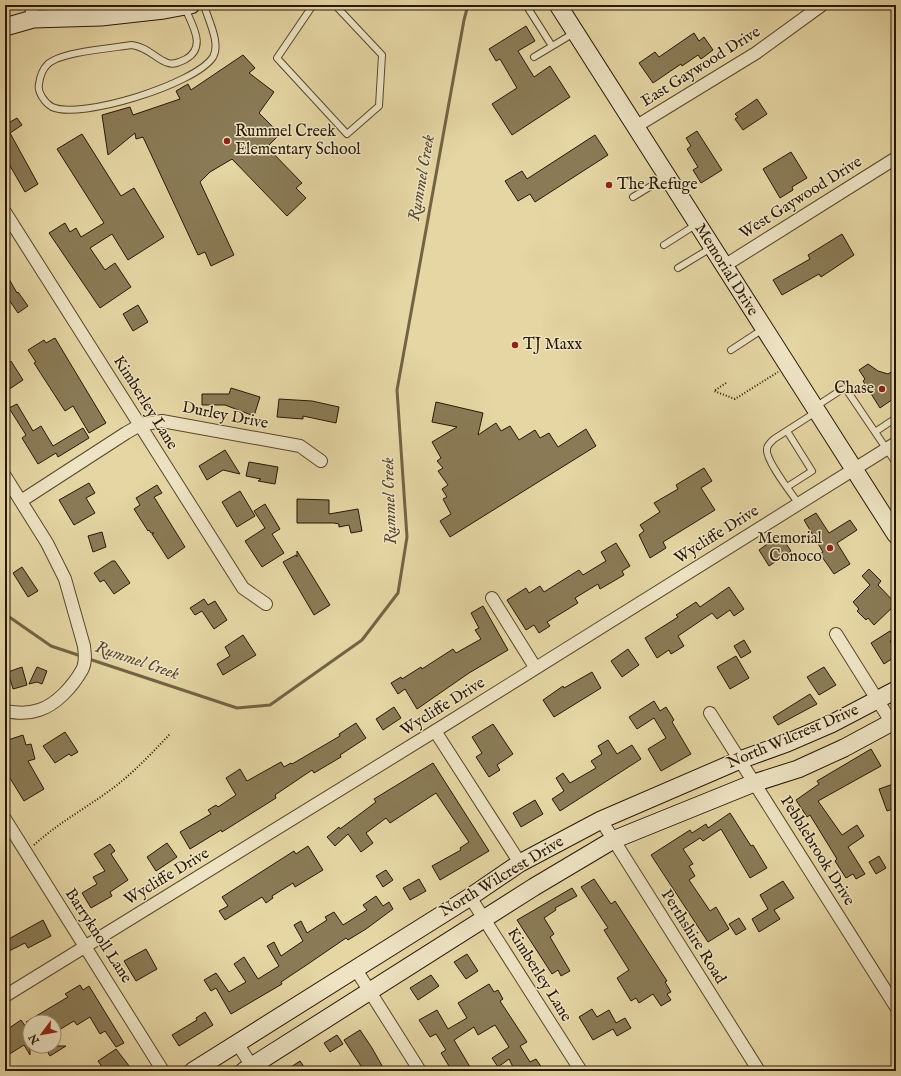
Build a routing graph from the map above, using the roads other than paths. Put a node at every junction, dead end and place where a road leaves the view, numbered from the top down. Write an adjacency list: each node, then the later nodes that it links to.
1 (204, 5): 7 (lane)
2 (312, 5): 3 (lane)
3 (336, 5)
4 (526, 5): 11 (lane)
5 (558, 5): 10 (main road, Memorial Drive)
6 (822, 5): 13 (street, East Gaywood Drive)
7 (188, 6): 8 (main road)
8 (32, 12): 9 (main road)
9 (5, 26)
10 (575, 32): 11 (lane); 13 (main road, Memorial Drive)
11 (552, 46): 12 (lane)
12 (534, 58)
13 (635, 127): 15 (main road, Memorial Drive)
14 (896, 158): 21 (street, West Gaywood Drive)
15 (666, 176): 16 (lane); 18 (main road, Memorial Drive)
16 (633, 197)
17 (5, 212): 27 (street, Kimberley Lane)
18 (697, 224): 19 (lane); 20 (main road, Memorial Drive)
19 (664, 245)
20 (712, 247): 21 (main road, Memorial Drive); 22 (lane)
21 (724, 266): 23 (main road, Memorial Drive)
22 (678, 268)
23 (764, 329): 24 (lane); 25 (main road, Memorial Drive)
24 (730, 350)
25 (815, 410): 28 (lane); 29 (lane); 33 (main road, Memorial Drive)
26 (896, 418): 29 (lane)
27 (140, 425): 31 (street, Durley Drive); 36 (street, Durley Drive); 40 (street, Kimberley Lane)
28 (786, 431): 35 (lane); 35 (lane)
29 (875, 432): 30 (lane)
30 (891, 446): 32 (lane); 33 (street, Wycliffe Drive)
31 (321, 460)
32 (896, 463)
33 (853, 470): 37 (street, Wycliffe Drive); 38 (main road, Memorial Drive)
34 (5, 476): 36 (street)
35 (787, 487): 37 (lane)
36 (21, 501): 45 (street)
37 (798, 504): 42 (street, Wycliffe Drive)
38 (895, 531)
39 (492, 598): 42 (street)
40 (266, 604)
41 (836, 634): 44 (street)
42 (535, 667): 48 (street, Wycliffe Drive)
43 (896, 690): 44 (main road, North Wilcrest Drive)
44 (878, 700): 47 (street); 49 (main road, North Wilcrest Drive)
45 (5, 711)
46 (710, 713): 49 (street, Pebblebrook Drive)
47 (895, 724): 50 (main road, North Wilcrest Drive)
48 (434, 731): 54 (street); 57 (street, Wycliffe Drive)
49 (740, 760): 50 (street, Pebblebrook Drive); 52 (main road, North Wilcrest Drive)
50 (754, 783): 53 (main road, North Wilcrest Drive); 61 (street, Pebblebrook Drive)
51 (5, 819): 57 (street, Barryknoll Lane)
52 (601, 820): 53 (street, Perthshire Road); 54 (main road, North Wilcrest Drive)
53 (613, 840): 56 (main road, North Wilcrest Drive); 68 (street, Perthshire Road)
54 (520, 863): 55 (main road, North Wilcrest Drive)
55 (470, 897): 56 (street, Kimberley Lane); 58 (main road, North Wilcrest Drive)
56 (484, 919): 59 (main road, North Wilcrest Drive); 67 (street, Kimberley Lane)
57 (84, 946): 60 (street, Wycliffe Drive); 64 (street, Barryknoll Lane)
58 (355, 968): 59 (street); 62 (main road, North Wilcrest Drive)
59 (369, 991): 63 (main road, North Wilcrest Drive); 66 (street)
60 (5, 996)
61 (896, 1007)
62 (237, 1043): 63 (street); 65 (main road, North Wilcrest Drive)
63 (250, 1069)
64 (163, 1071)
65 (193, 1071)
66 (420, 1071)
67 (581, 1071)
68 (759, 1071)

